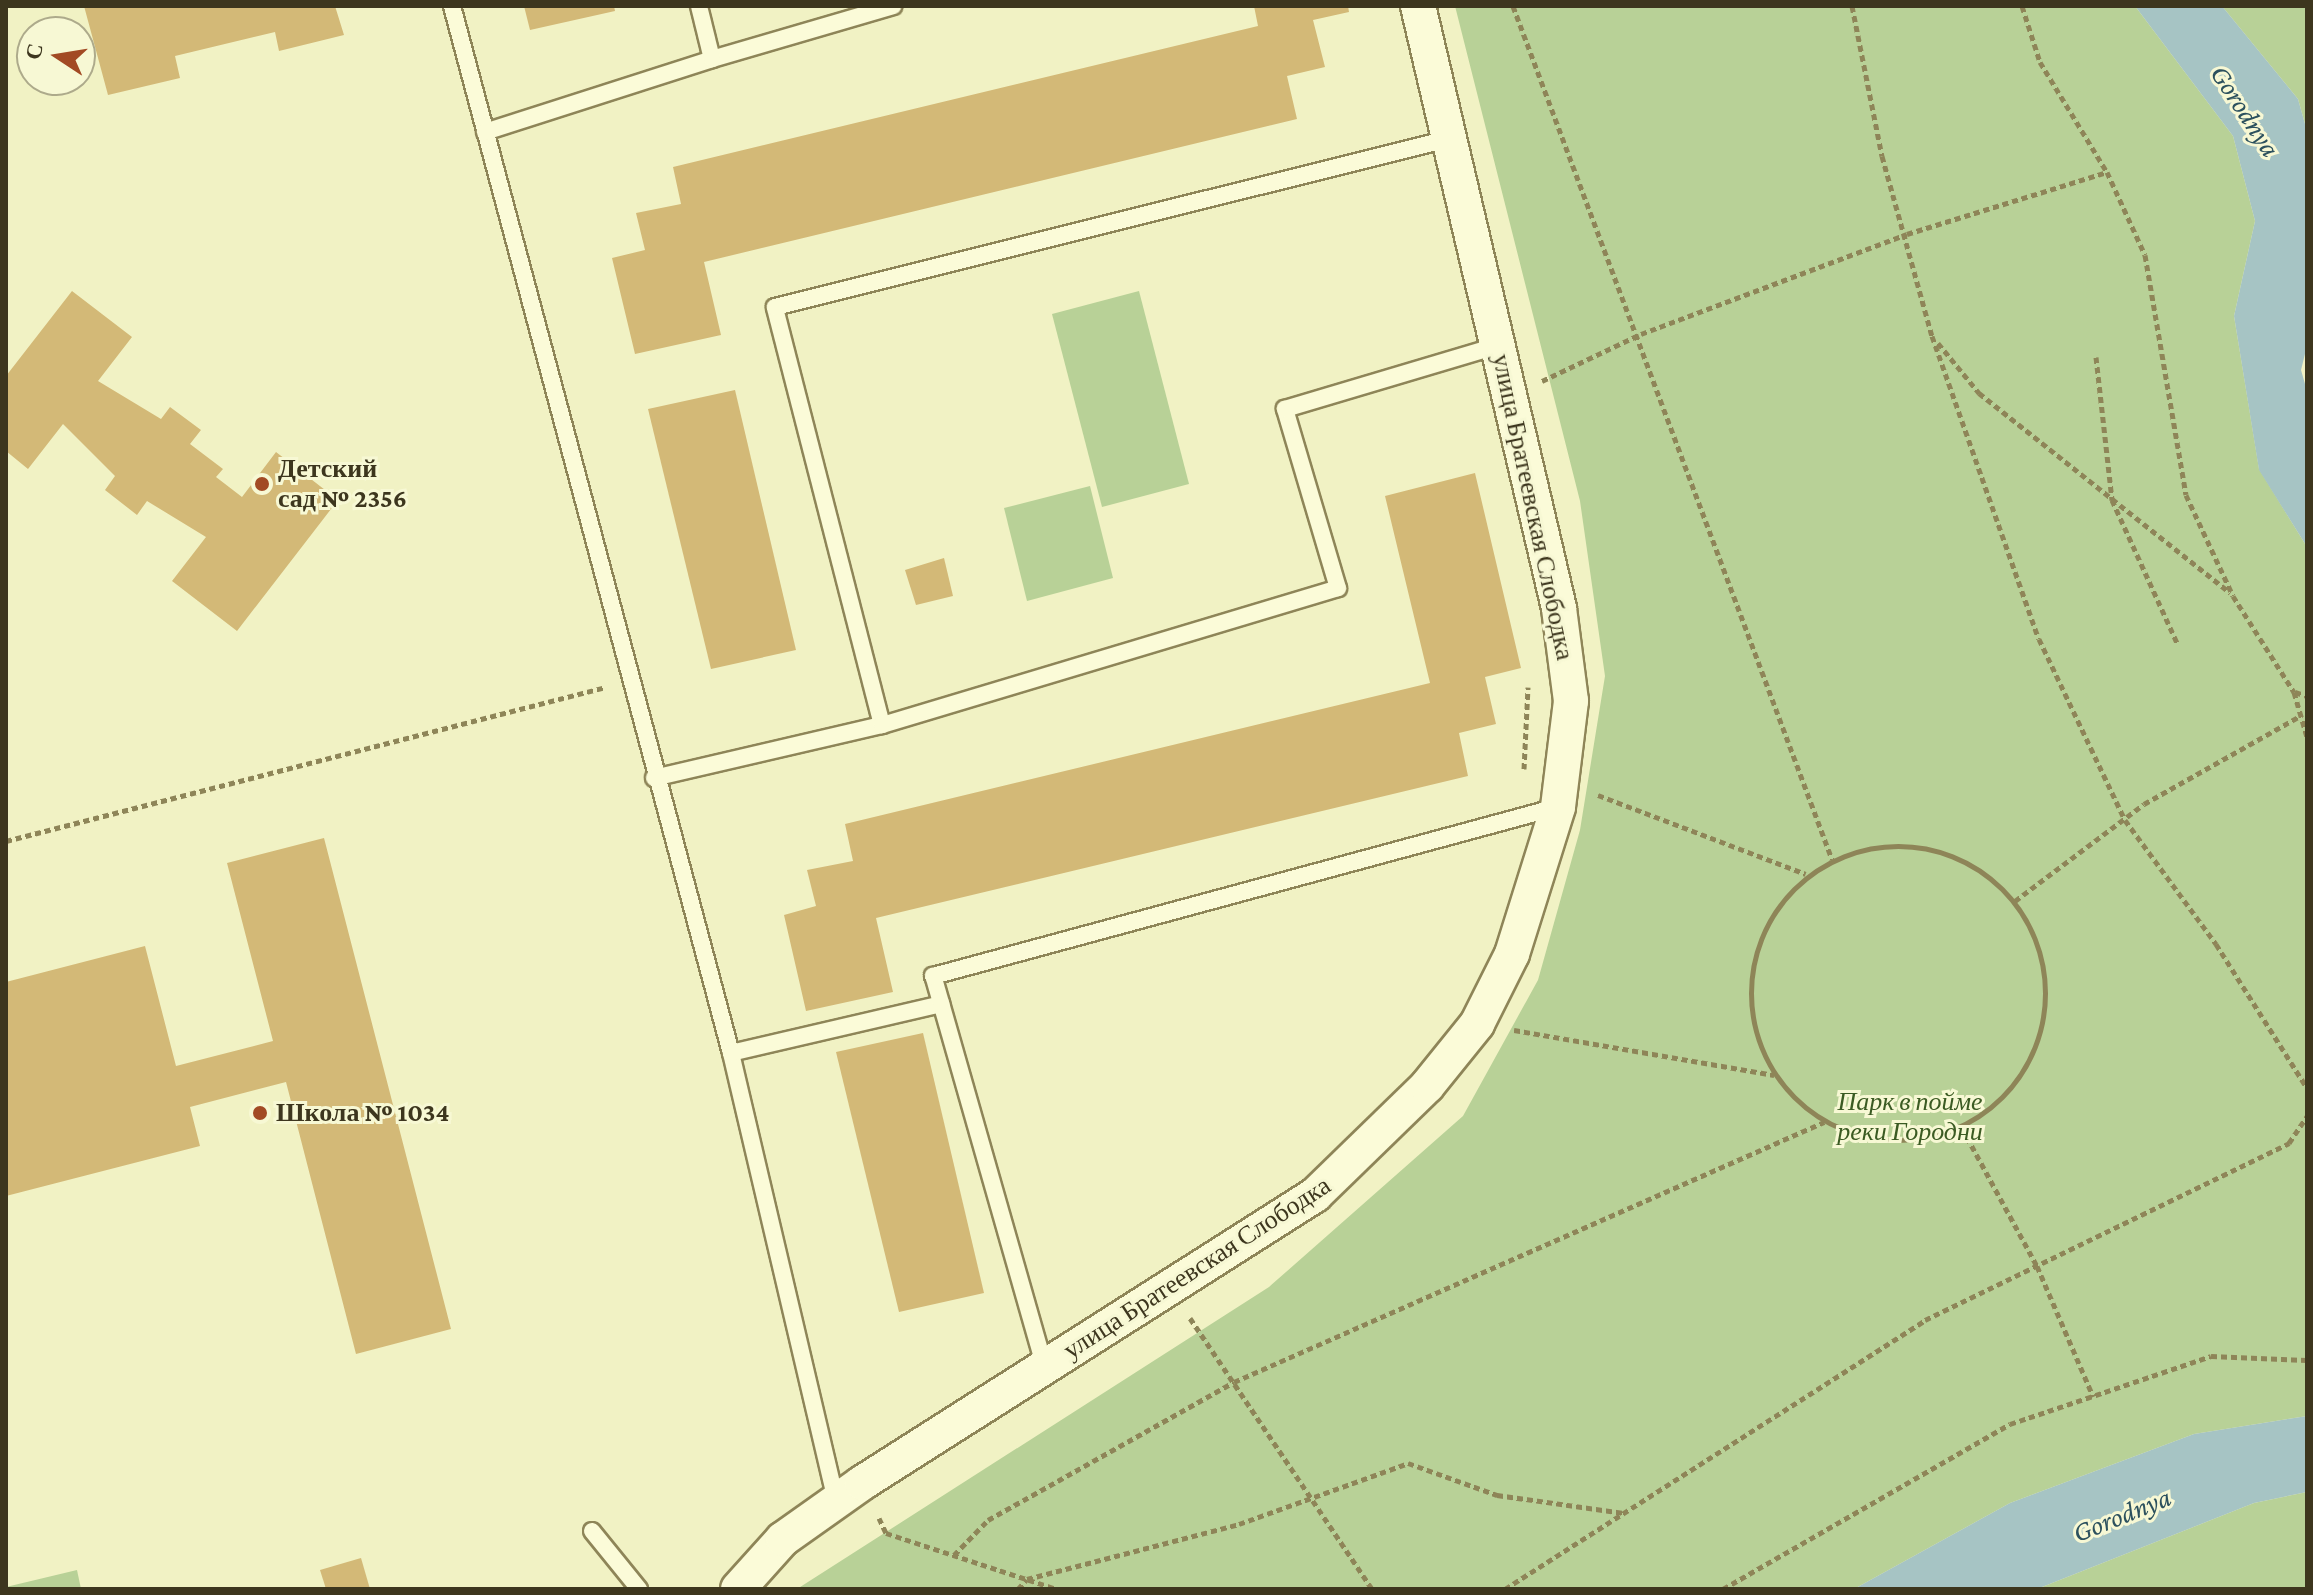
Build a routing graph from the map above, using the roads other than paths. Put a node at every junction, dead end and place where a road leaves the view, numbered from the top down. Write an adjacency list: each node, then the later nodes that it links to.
1 (452, 6): 6 (lane)
2 (699, 6): 5 (lane)
3 (893, 6): 5 (lane)
4 (1418, 6): 7 (street, улица Братеевская Слободка)
5 (712, 59): 6 (lane)
6 (485, 132): 10 (lane)
7 (1448, 139): 8 (street, улица Братеевская Слободка); 9 (lane)
8 (1500, 345): 9 (lane); 11 (street, улица Братеевская Слободка)
9 (882, 725): 10 (lane)
10 (654, 778): 13 (lane)
11 (1569, 798): 12 (lane); 14 (street, улица Братеевская Слободка)
12 (941, 1004): 13 (lane); 14 (lane)
13 (731, 1053): 15 (lane)
14 (1045, 1368): 15 (street, улица Братеевская Слободка)
15 (849, 1493): 18 (street, улица Братеевская Слободка)
16 (592, 1531): 17 (lane)
17 (639, 1589)
18 (738, 1589)

